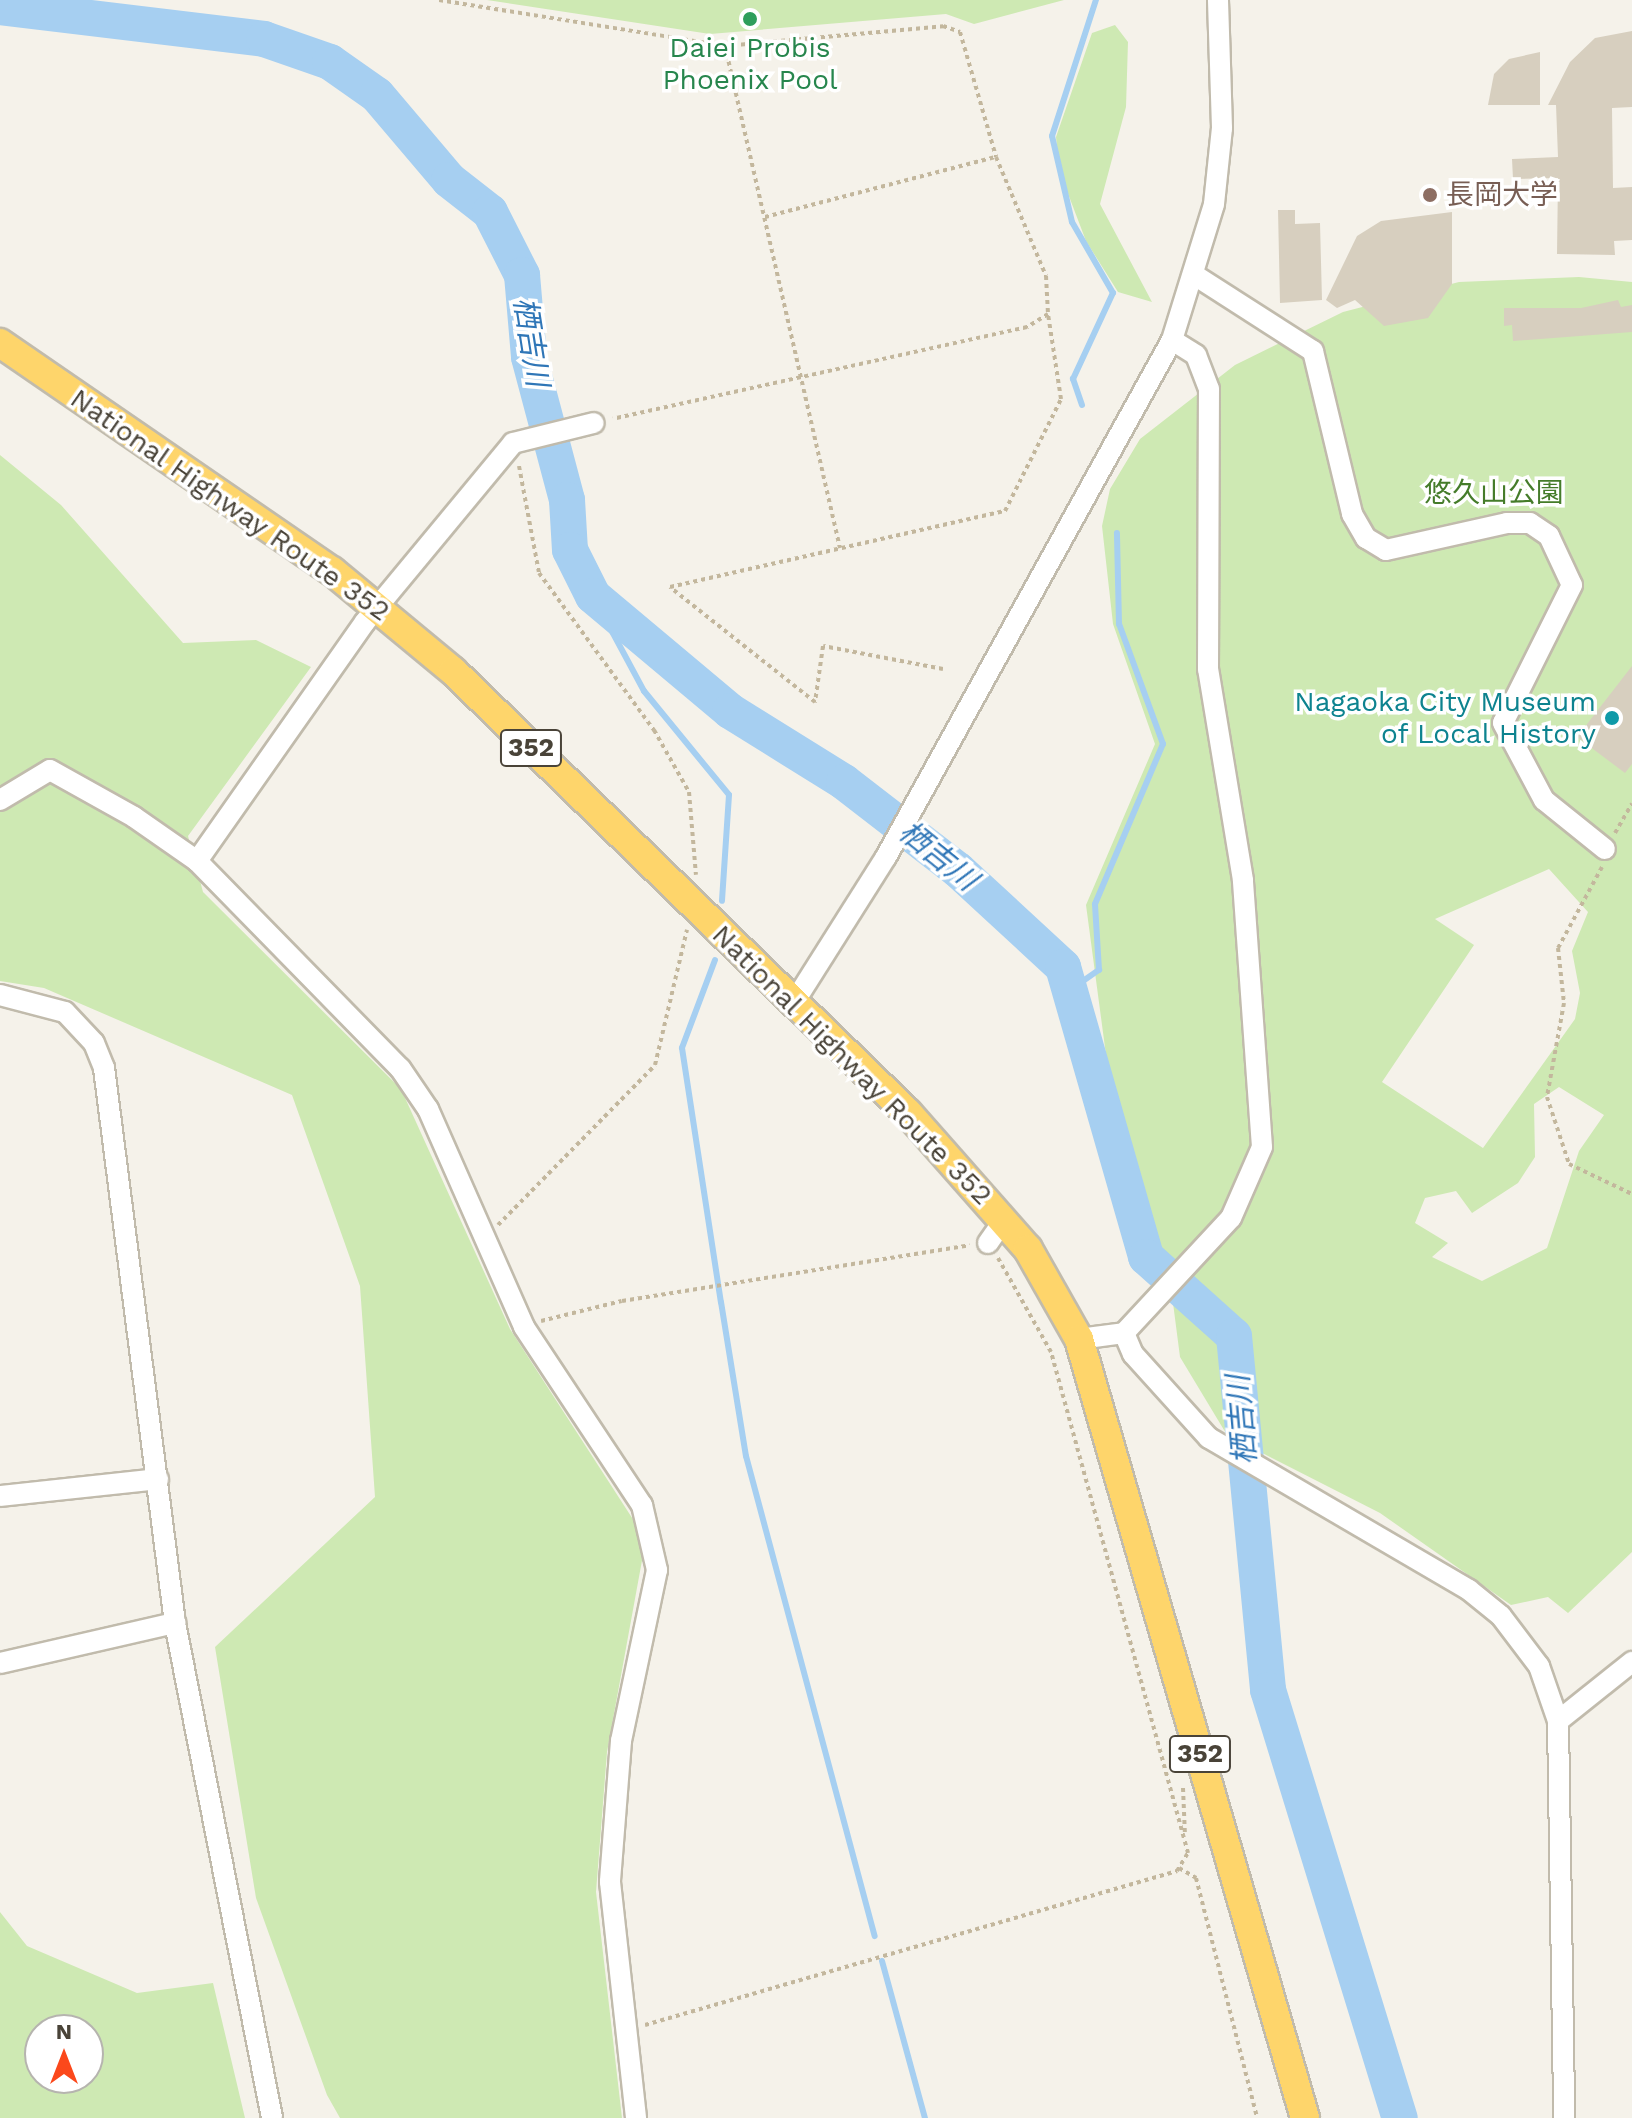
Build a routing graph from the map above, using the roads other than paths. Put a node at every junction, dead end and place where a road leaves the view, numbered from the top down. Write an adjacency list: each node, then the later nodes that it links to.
1 (1218, 0): 2 (street)
2 (1196, 276): 3 (street); 8 (street)
3 (1172, 340): 11 (street); 12 (street)
4 (0, 343): 6 (highway, National Highway Route 352 / 352)
5 (594, 423): 6 (street)
6 (377, 609): 9 (street); 11 (highway, National Highway Route 352 / 352)
7 (0, 800): 9 (street)
8 (1605, 849)
9 (197, 861): 21 (street)
10 (0, 995): 14 (street)
11 (793, 1004): 13 (highway, National Highway Route 352 / 352)
12 (1124, 1333): 13 (street); 19 (street)
13 (1079, 1339): 22 (highway, National Highway Route 352 / 352)
14 (158, 1479): 15 (street); 16 (street)
15 (0, 1496)
16 (175, 1623): 18 (street); 20 (street)
17 (1632, 1662): 19 (street)
18 (0, 1663)
19 (1558, 1721): 23 (street)
20 (272, 2118)
21 (636, 2118)
22 (1305, 2118)
23 (1564, 2118)

